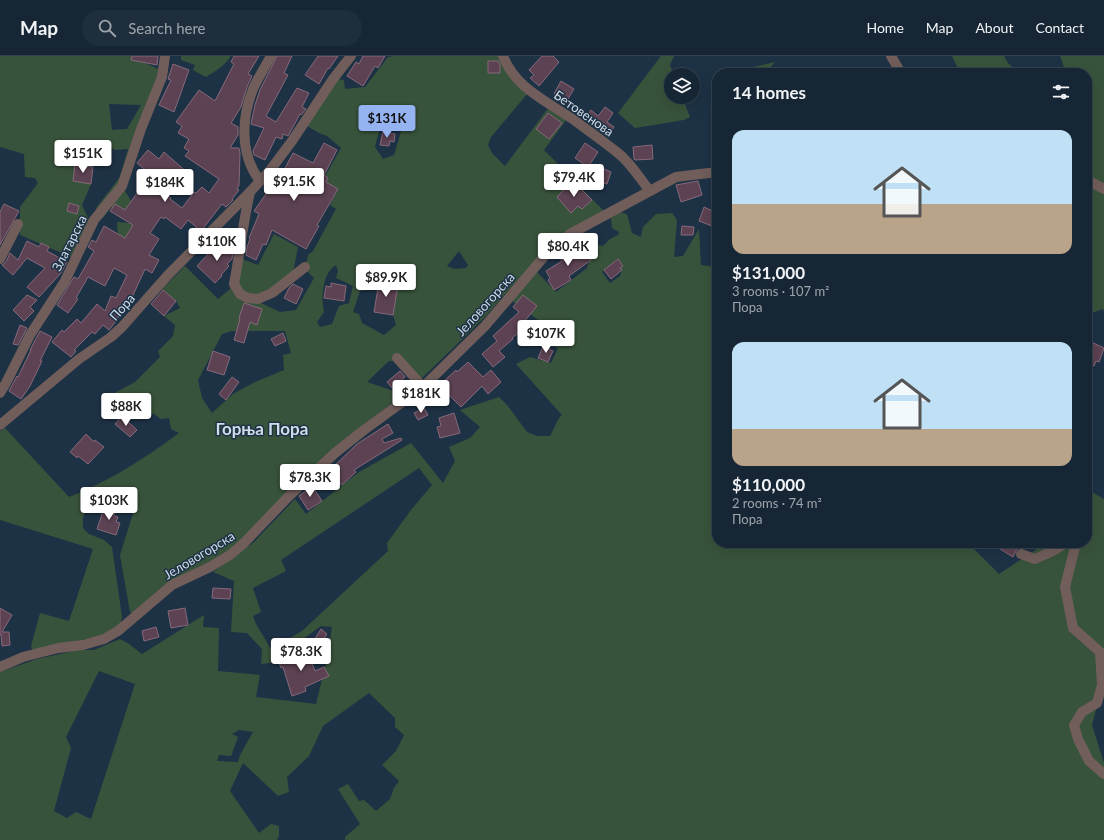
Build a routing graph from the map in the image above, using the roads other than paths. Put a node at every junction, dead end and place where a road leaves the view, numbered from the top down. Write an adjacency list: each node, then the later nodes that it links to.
1 (165, 56): 18 (street, Златарска)
2 (271, 56): 8 (street)
3 (351, 56): 8 (street, Пора)
4 (503, 56): 11 (street, Бетовенова)
5 (892, 56): 6 (street)
6 (898, 68)
7 (712, 173): 11 (street, Јеловогорска)
8 (260, 181): 12 (street, Пора)
9 (1092, 183): 10 (street)
10 (1104, 189)
11 (650, 191): 17 (street, Јеловогорска)
12 (250, 192): 15 (street); 19 (street, Пора)
13 (18, 224): 14 (street)
14 (0, 259)
15 (305, 266)
16 (397, 358): 17 (street)
17 (423, 387): 23 (street, Јеловогорска)
18 (0, 393)
19 (0, 425)
20 (1058, 548): 22 (street)
21 (1075, 548): 24 (street)
22 (1021, 554)
23 (0, 667)
24 (1104, 774)

